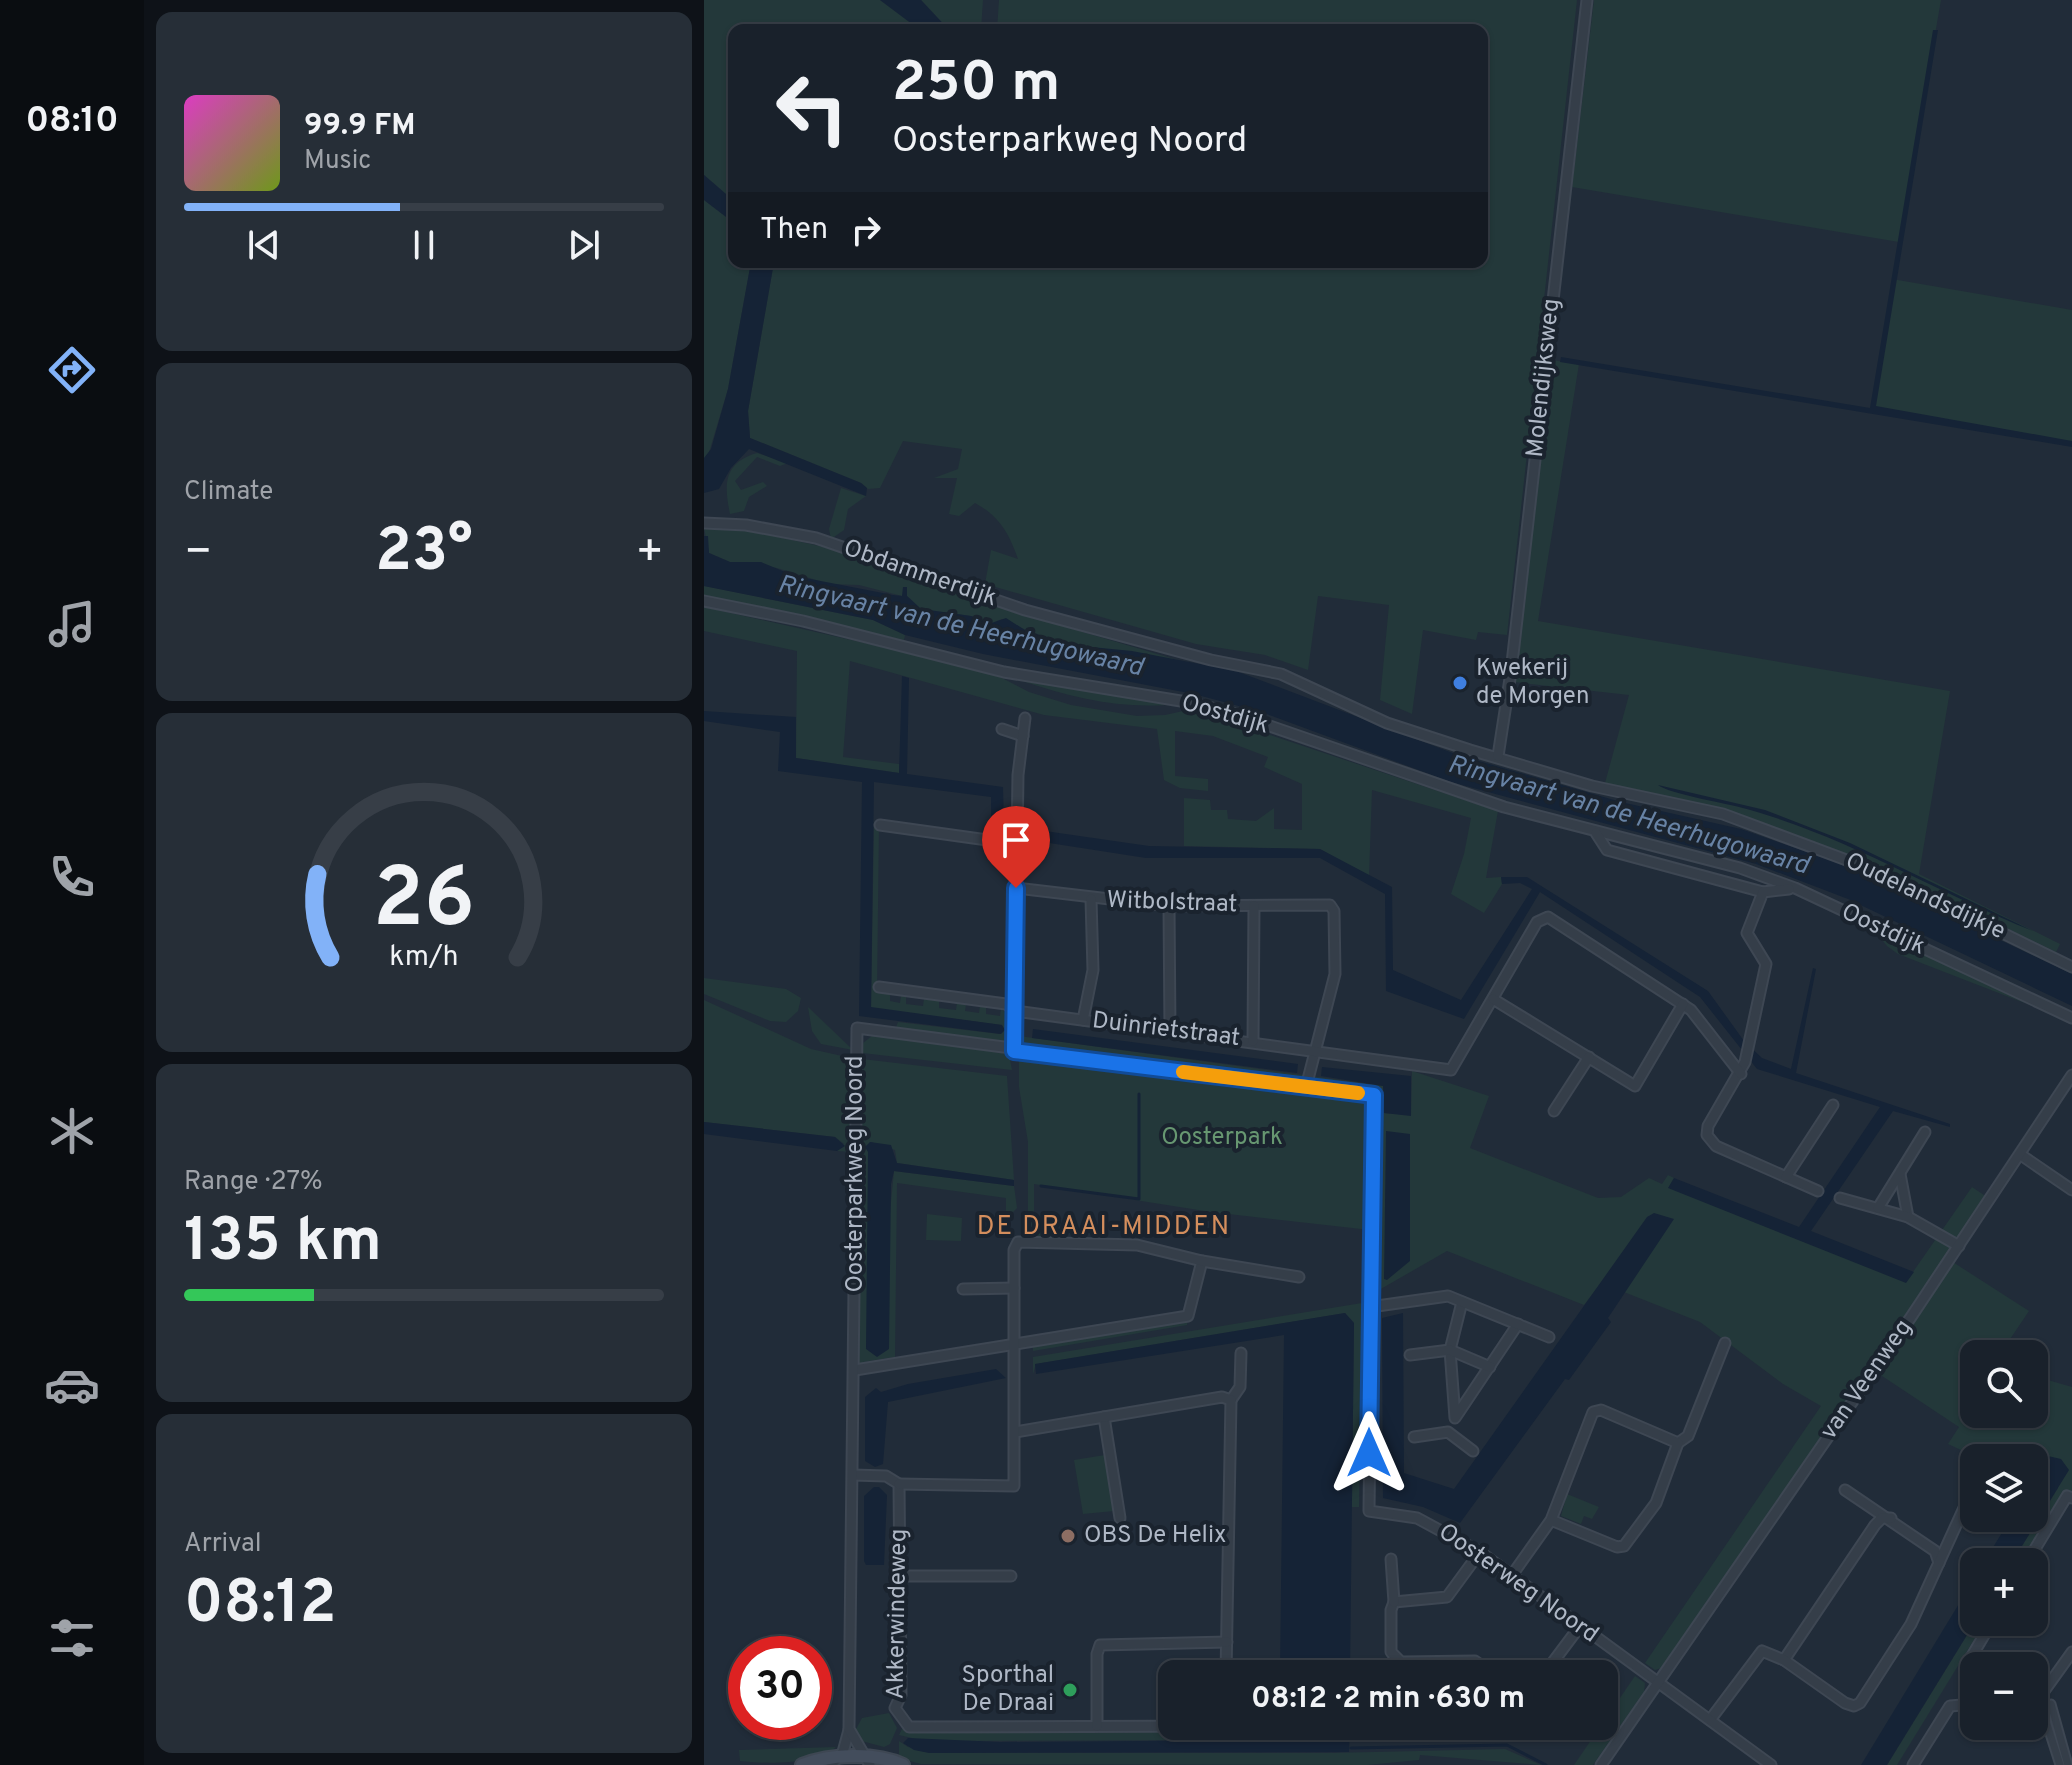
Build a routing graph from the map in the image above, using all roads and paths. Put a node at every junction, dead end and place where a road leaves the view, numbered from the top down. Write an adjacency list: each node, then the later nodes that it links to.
1 (1587, 0): 7 (street, Molendijksweg)
2 (704, 523): 7 (street, Obdammerdijk)
3 (704, 601): 9 (street, Oostdijk)
4 (1025, 718): 6 (street)
5 (1002, 729): 6 (street)
6 (1023, 736): 10 (street)
7 (1498, 756): 17 (street, Oudelandsdijkje)
8 (880, 825): 10 (street)
9 (1596, 833): 12 (street, Oostdijk); 13 (street, Oostdijk)
10 (1016, 844): 11 (street)
11 (1016, 888): 14 (street, Witbolstraat); 21 (street)
12 (1795, 888): 13 (street); 22 (street, Oostdijk)
13 (1763, 892): 29 (street)
14 (1091, 899): 15 (street, Witbolstraat); 23 (street)
15 (1169, 906): 16 (street, Witbolstraat); 24 (street)
16 (1254, 906): 25 (street); 26 (street, Witbolstraat)
17 (2072, 967)
18 (879, 987): 21 (street, Duinrietstraat)
19 (1493, 999): 20 (street); 26 (street, Duinrietstraat); 28 (street)
20 (1683, 1004): 28 (street); 29 (street)
21 (1015, 1011): 23 (street, Duinrietstraat); 27 (street)
22 (2072, 1018)
23 (1083, 1020): 24 (street, Duinrietstraat)
24 (1170, 1031): 25 (street, Duinrietstraat)
25 (1253, 1041): 26 (street, Duinrietstraat)
26 (1316, 1050): 31 (street)
27 (1014, 1051): 31 (street, Oosterparkweg Noord); 58 (street, Oosterparkweg Noord)
28 (1589, 1057): 33 (street)
29 (1741, 1074): 37 (street)
30 (2072, 1075): 35 (street, van Veenweg)
31 (1306, 1087): 49 (street, Oosterparkweg Noord)
32 (1833, 1105): 37 (street)
33 (1554, 1111)
34 (1925, 1132): 36 (street)
35 (2021, 1155): 38 (street); 43 (street, van Veenweg)
36 (1900, 1174): 41 (street); 42 (street)
37 (1786, 1177): 39 (street)
38 (2072, 1190)
39 (1818, 1191)
40 (1840, 1198): 41 (street)
41 (1878, 1208): 42 (street)
42 (1908, 1217): 43 (street)
43 (1959, 1246): 92 (street, van Veenweg)
44 (1202, 1261): 45 (street); 46 (street); 53 (street)
45 (1299, 1277)
46 (1014, 1288): 47 (street); 53 (street)
47 (963, 1289)
48 (1462, 1302): 49 (street); 50 (street); 54 (street)
49 (1370, 1307): 71 (street, Oosterparkweg Noord)
50 (1518, 1324): 51 (street); 57 (street)
51 (1549, 1337)
52 (1725, 1343): 65 (street)
53 (1014, 1344): 58 (street); 62 (street)
54 (1450, 1350): 56 (street); 57 (street); 61 (street)
55 (1241, 1353): 59 (street)
56 (1410, 1355)
57 (1490, 1367): 61 (street)
58 (855, 1370): 67 (street, Oosterparkweg Noord)
59 (1231, 1400): 60 (street); 85 (street)
60 (1104, 1417): 62 (street); 73 (street)
61 (1455, 1418): 63 (street)
62 (1015, 1432): 68 (street)
63 (1448, 1432): 64 (street); 66 (street)
64 (1414, 1437)
65 (1678, 1443): 75 (street); 75 (street)
66 (1473, 1451)
67 (853, 1475): 68 (street); 100 (street, Oosterparkweg Noord)
68 (899, 1484): 81 (street, Akkerwindeweg)
69 (1845, 1490): 74 (street)
70 (2072, 1498): 76 (street)
71 (1369, 1511): 77 (street, Oosterweg Noord)
72 (1960, 1517): 79 (street)
73 (1120, 1518)
74 (1891, 1518): 79 (street); 91 (street)
75 (1551, 1520): 80 (street)
76 (2035, 1548)
77 (1480, 1552): 80 (street, Oosterweg Noord); 83 (street)
78 (1391, 1559): 83 (street)
79 (1939, 1563): 91 (street)
80 (1512, 1575): 84 (street, Oosterweg Noord)
81 (900, 1576): 82 (street); 98 (street, Akkerwindeweg)
82 (1011, 1576)
83 (1394, 1602): 87 (street)
84 (1580, 1626): 90 (street); 92 (street, Oosterweg Noord)
85 (1227, 1642): 88 (street); 98 (street)
86 (2072, 1652): 93 (street)
87 (1393, 1658): 89 (street)
88 (1226, 1660)
89 (1397, 1660)
90 (1554, 1660)
91 (1784, 1660): 96 (street)
92 (1657, 1682): 96 (street, Oosterweg Noord); 107 (street)
93 (2048, 1692)
94 (2051, 1704): 101 (street)
95 (1960, 1705): 109 (street)
96 (1710, 1720): 108 (street, Oosterweg Noord)
97 (2048, 1724): 101 (street)
98 (1097, 1726): 99 (street)
99 (1158, 1726)
100 (849, 1729): 103 (street, Oosterparkweg Noord); 104 (street, Oosterparkweg Noord)
101 (2056, 1736): 102 (street)
102 (2060, 1751): 110 (street); 111 (street)
103 (867, 1761): 104 (main road); 106 (main road)
104 (834, 1762): 105 (main road)
105 (802, 1765)
106 (903, 1765)
107 (1601, 1765)
108 (1771, 1765)
109 (1913, 1765)
110 (2060, 1765)
111 (2068, 1765)

